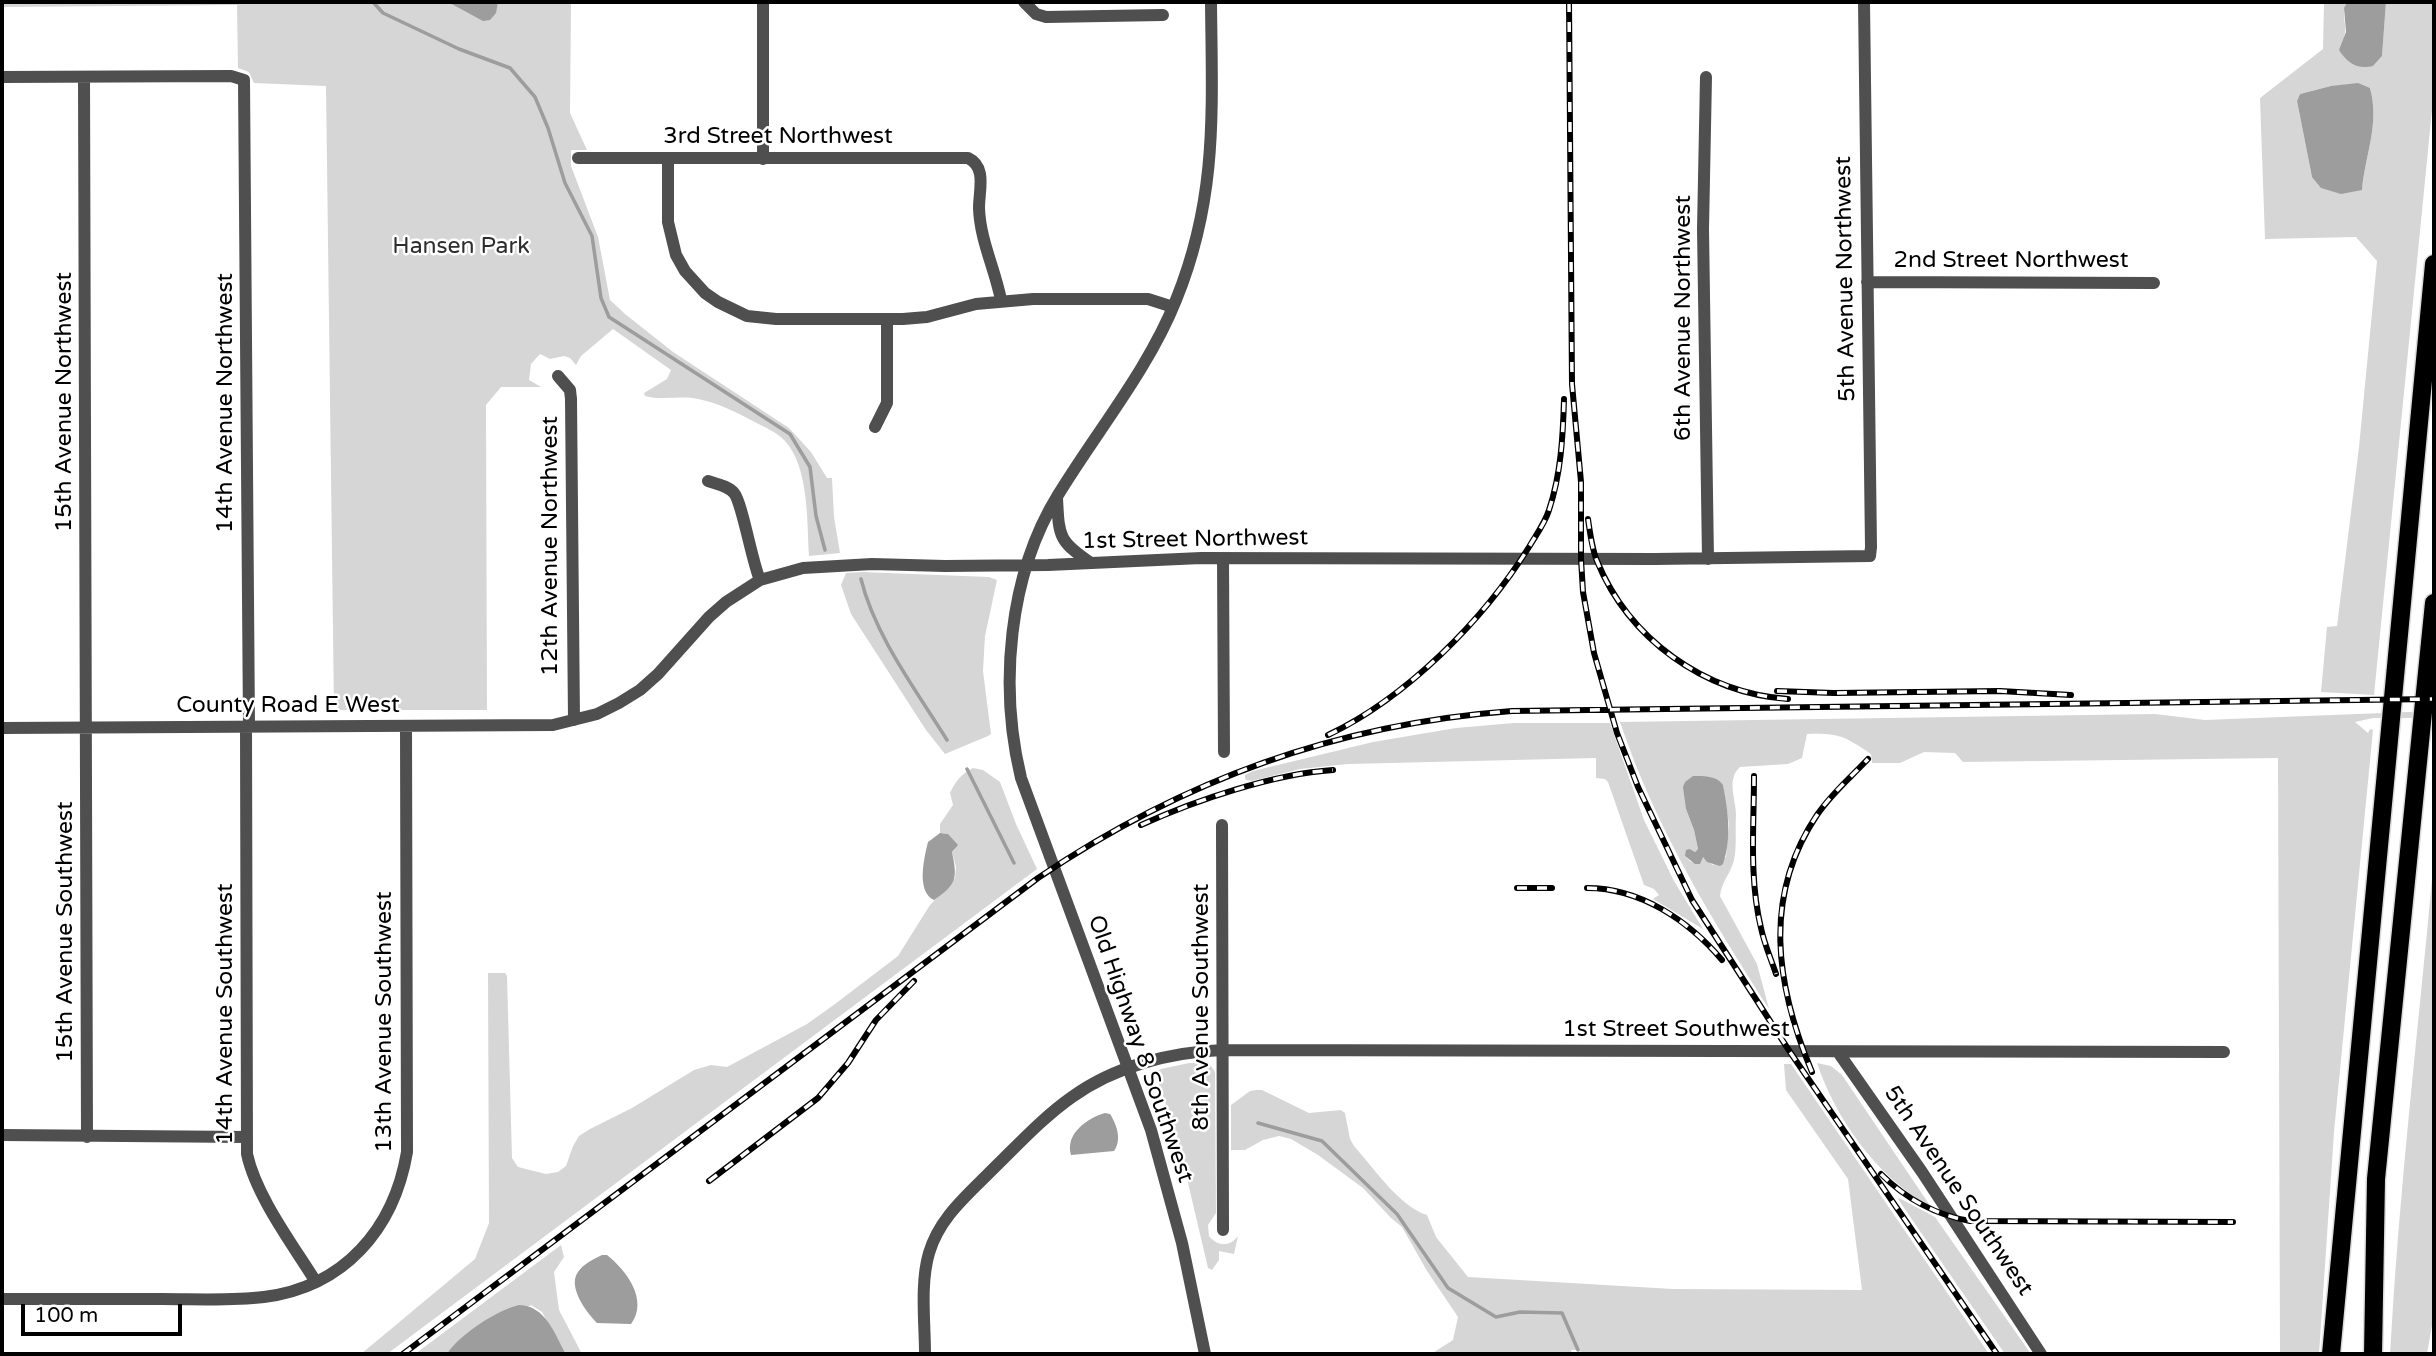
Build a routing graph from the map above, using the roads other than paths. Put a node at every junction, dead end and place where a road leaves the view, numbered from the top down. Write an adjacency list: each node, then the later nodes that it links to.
1 (763, 2): 11 (street)
2 (1024, 2): 5 (street)
3 (1212, 2): 16 (street)
4 (1864, 2): 13 (street, 5th Avenue Northwest)
5 (1163, 15)
6 (2, 77): 7 (street)
7 (84, 77): 30 (street, 15th Avenue Northwest); 31 (street, 14th Avenue Northwest)
8 (1706, 77): 24 (street, 6th Avenue Northwest)
9 (578, 158): 10 (street, 3rd Street Northwest)
10 (668, 158): 11 (street, 3rd Street Northwest); 17 (street)
11 (763, 159): 15 (street, 3rd Street Northwest)
12 (2434, 264): 49 (highway)
13 (1867, 282): 14 (street, 2nd Street Northwest); 22 (street, 5th Avenue Northwest)
14 (2154, 283)
15 (1001, 300): 16 (street); 17 (street)
16 (1173, 307): 21 (street)
17 (887, 319): 19 (street)
18 (558, 376): 29 (street, 12th Avenue Northwest)
19 (875, 427)
20 (708, 481): 27 (street)
21 (1056, 497): 25 (street); 26 (street)
22 (1870, 556): 24 (street, 1st Street Northwest)
23 (1223, 559): 24 (street, 1st Street Northwest); 25 (street, 1st Street Northwest); 34 (street)
24 (1708, 559)
25 (1091, 563): 26 (street, 1st Street Northwest)
26 (1026, 565): 27 (street, 1st Street Northwest); 39 (street, Old Highway 8 Southwest)
27 (760, 580): 29 (street, 1st Street Northwest)
28 (2434, 603): 50 (highway)
29 (574, 720): 32 (street, County Road E West)
30 (88, 727): 31 (street, County Road E West); 33 (street, County Road E West); 41 (street, 15th Avenue Southwest)
31 (248, 727): 32 (street, County Road E West); 42 (street, 14th Avenue Southwest)
32 (406, 727): 44 (street, 13th Avenue Southwest)
33 (2, 728)
34 (1224, 752)
35 (1222, 825): 36 (street, 8th Avenue Southwest)
36 (1223, 1050): 37 (street, 1st Street Southwest); 39 (street, 1st Street Southwest); 43 (street, 8th Avenue Southwest)
37 (1839, 1052): 38 (street, 1st Street Southwest); 48 (street, 5th Avenue Southwest)
38 (2224, 1052)
39 (1129, 1069): 46 (street, 1st Street Southwest); 47 (street, Old Highway 8 Southwest)
40 (2, 1135): 41 (street)
41 (88, 1137): 42 (street)
42 (247, 1137): 44 (street, 14th Avenue Southwest)
43 (1223, 1230)
44 (316, 1282): 45 (street, 13th Avenue Southwest)
45 (2, 1299)
46 (925, 1354)
47 (1205, 1354)
48 (2041, 1354)
49 (2331, 1354)
50 (2373, 1354)

